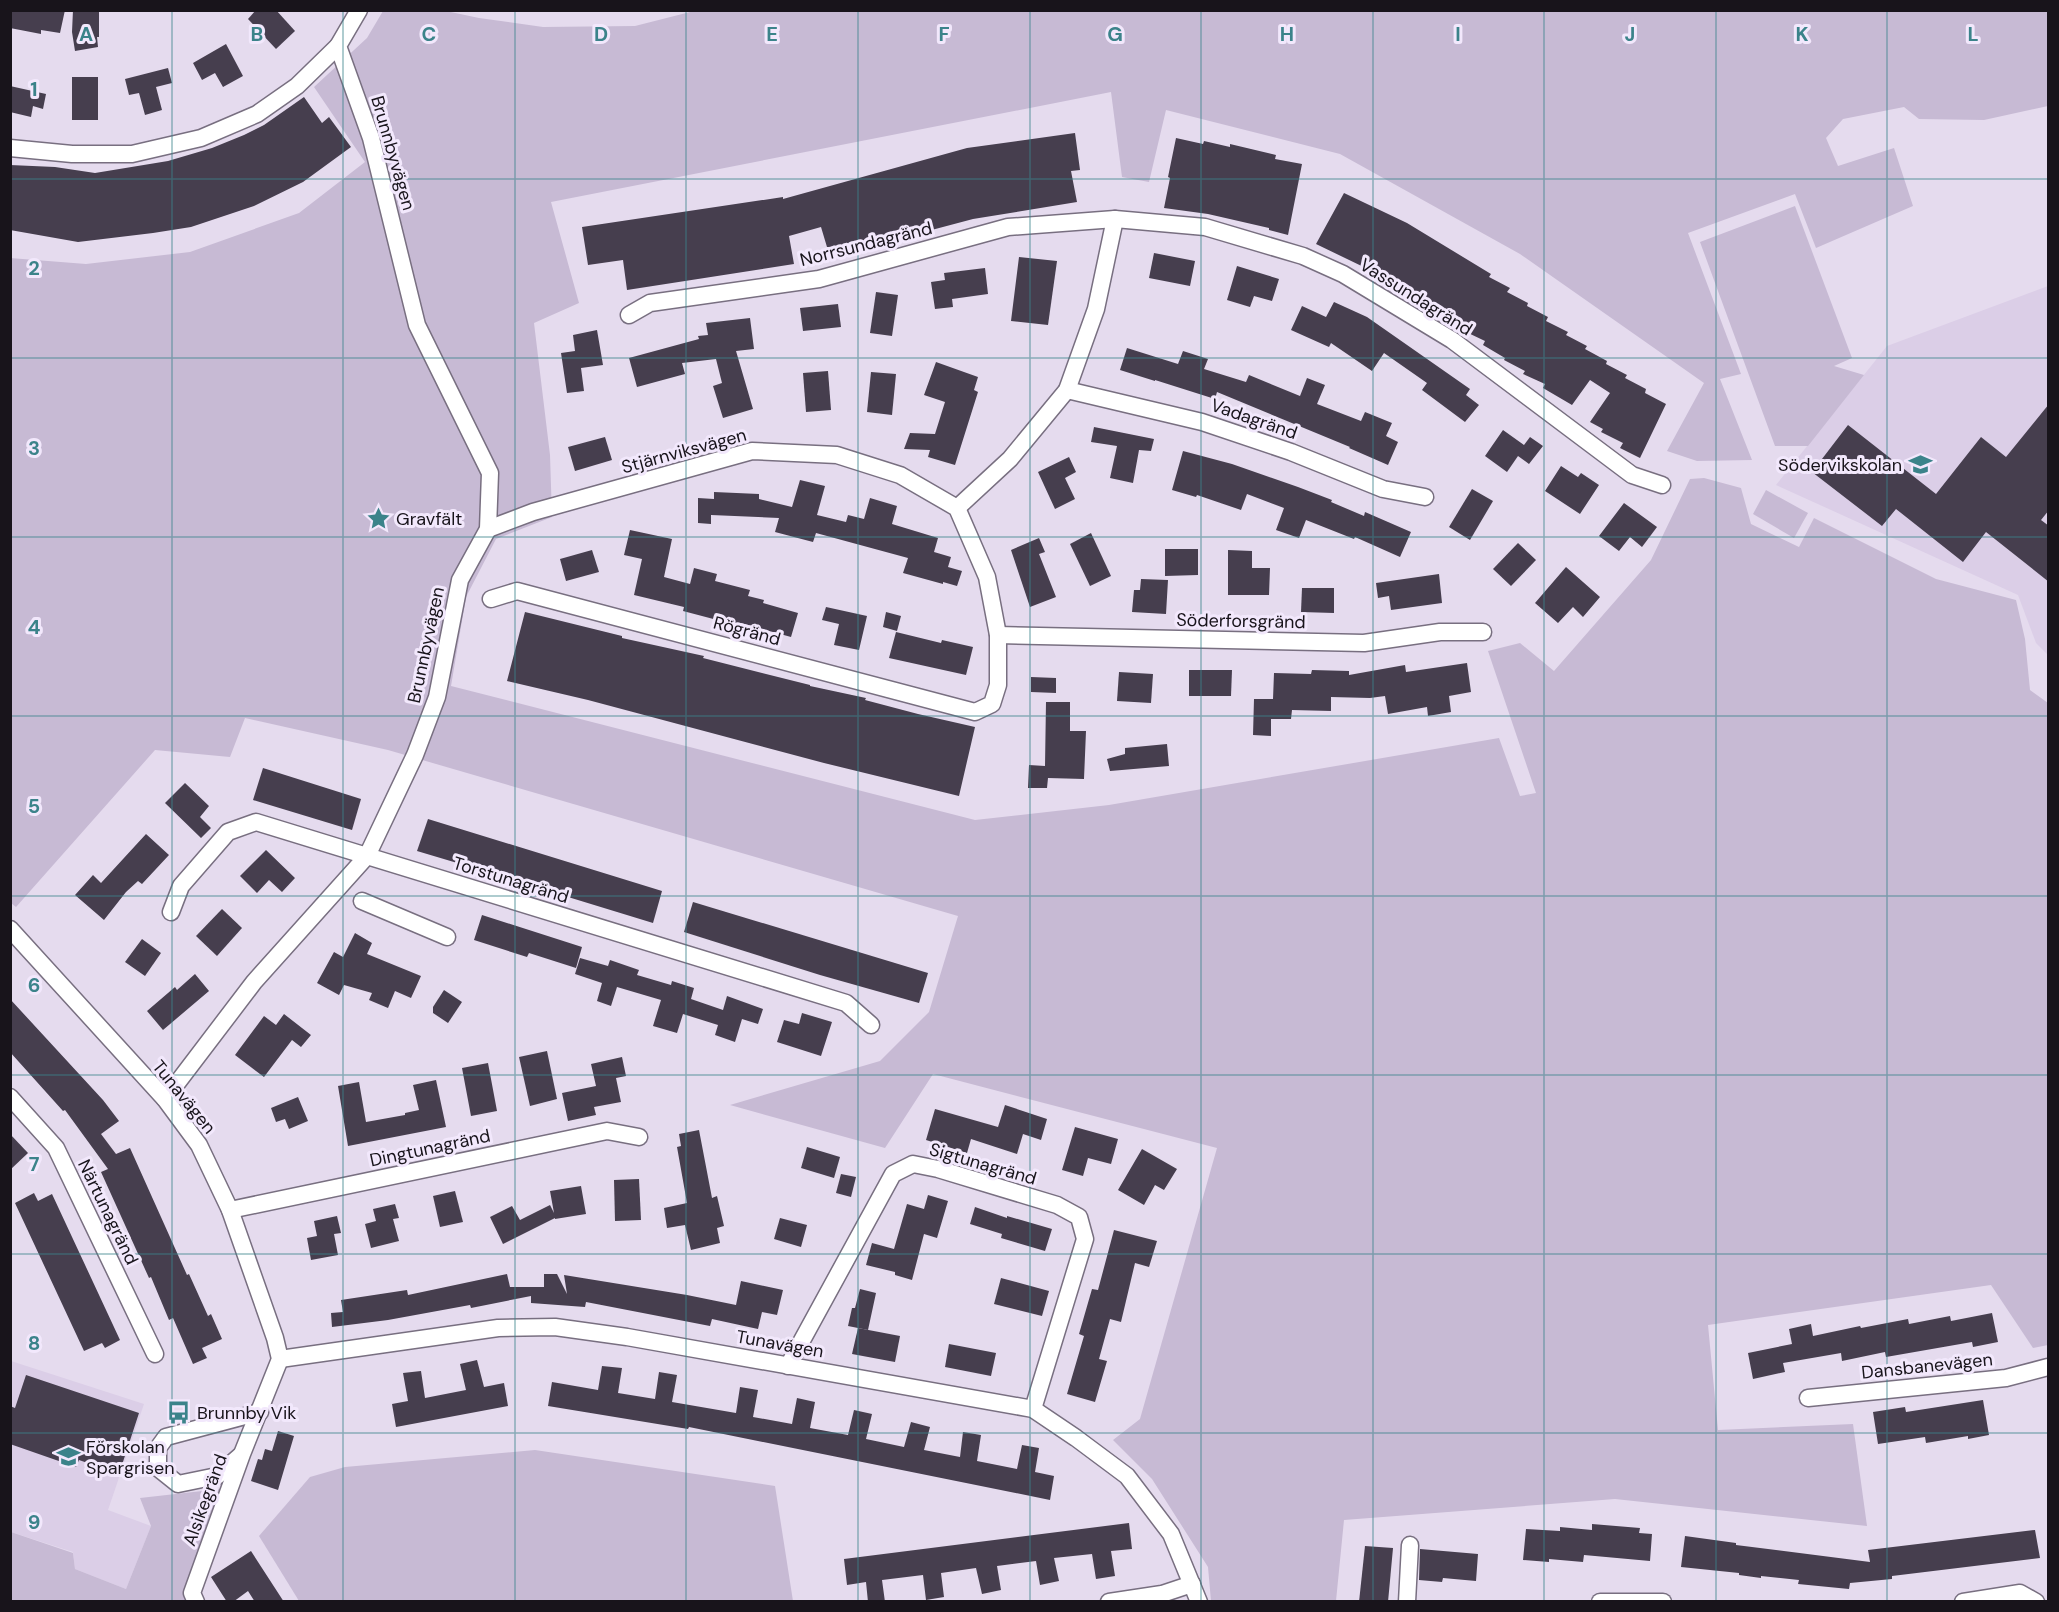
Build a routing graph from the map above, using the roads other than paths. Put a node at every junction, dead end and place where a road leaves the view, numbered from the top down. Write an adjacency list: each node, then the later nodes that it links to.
1 (359, 10): 2 (street)
2 (338, 46): 3 (street); 10 (street, Brunnbyvägen)
3 (10, 148)
4 (1115, 219): 5 (street, Norrsundagränd); 6 (street); 7 (street, Vassundagränd)
5 (629, 315)
6 (1067, 390): 8 (street, Vadagränd); 9 (street)
7 (1662, 485)
8 (1425, 497)
9 (957, 508): 10 (street, Stjärnviksvägen); 13 (street)
10 (488, 529): 14 (street, Brunnbyvägen)
11 (491, 599): 13 (street, Rögränd)
12 (1483, 632): 13 (street, Söderforsgränd)
13 (998, 635)
14 (367, 856): 16 (street, Torstunagränd); 19 (street, Torstunagränd); 21 (street, Brunnbyvägen)
15 (362, 901): 18 (street)
16 (171, 912)
17 (10, 929): 21 (street, Tunavägen)
18 (447, 937)
19 (871, 1025)
20 (10, 1097): 24 (street, Närtunagränd)
21 (165, 1099): 23 (street, Tunavägen)
22 (639, 1137): 23 (street, Dingtunagränd)
23 (230, 1210): 25 (street, Tunavägen)
24 (155, 1354)
25 (280, 1359): 26 (street, Tunavägen); 30 (street)
26 (788, 1366): 29 (street, Tunavägen); 29 (street, Sigtunagränd)
27 (2049, 1367): 28 (street, Dansbanevägen)
28 (1808, 1398)
29 (1033, 1409): 33 (street, Tunavägen)
30 (260, 1412): 31 (street, Alsikegränd); 31 (street)
31 (242, 1454): 35 (street, Alsikegränd)
32 (1410, 1545): 38 (street)
33 (1192, 1584): 36 (street); 37 (street, Tunavägen)
34 (1608, 1601): 39 (street)
35 (196, 1602)
36 (1109, 1602)
37 (1199, 1602)
38 (1407, 1602)
39 (1663, 1602)
40 (1963, 1602): 41 (street)
41 (2036, 1602)

